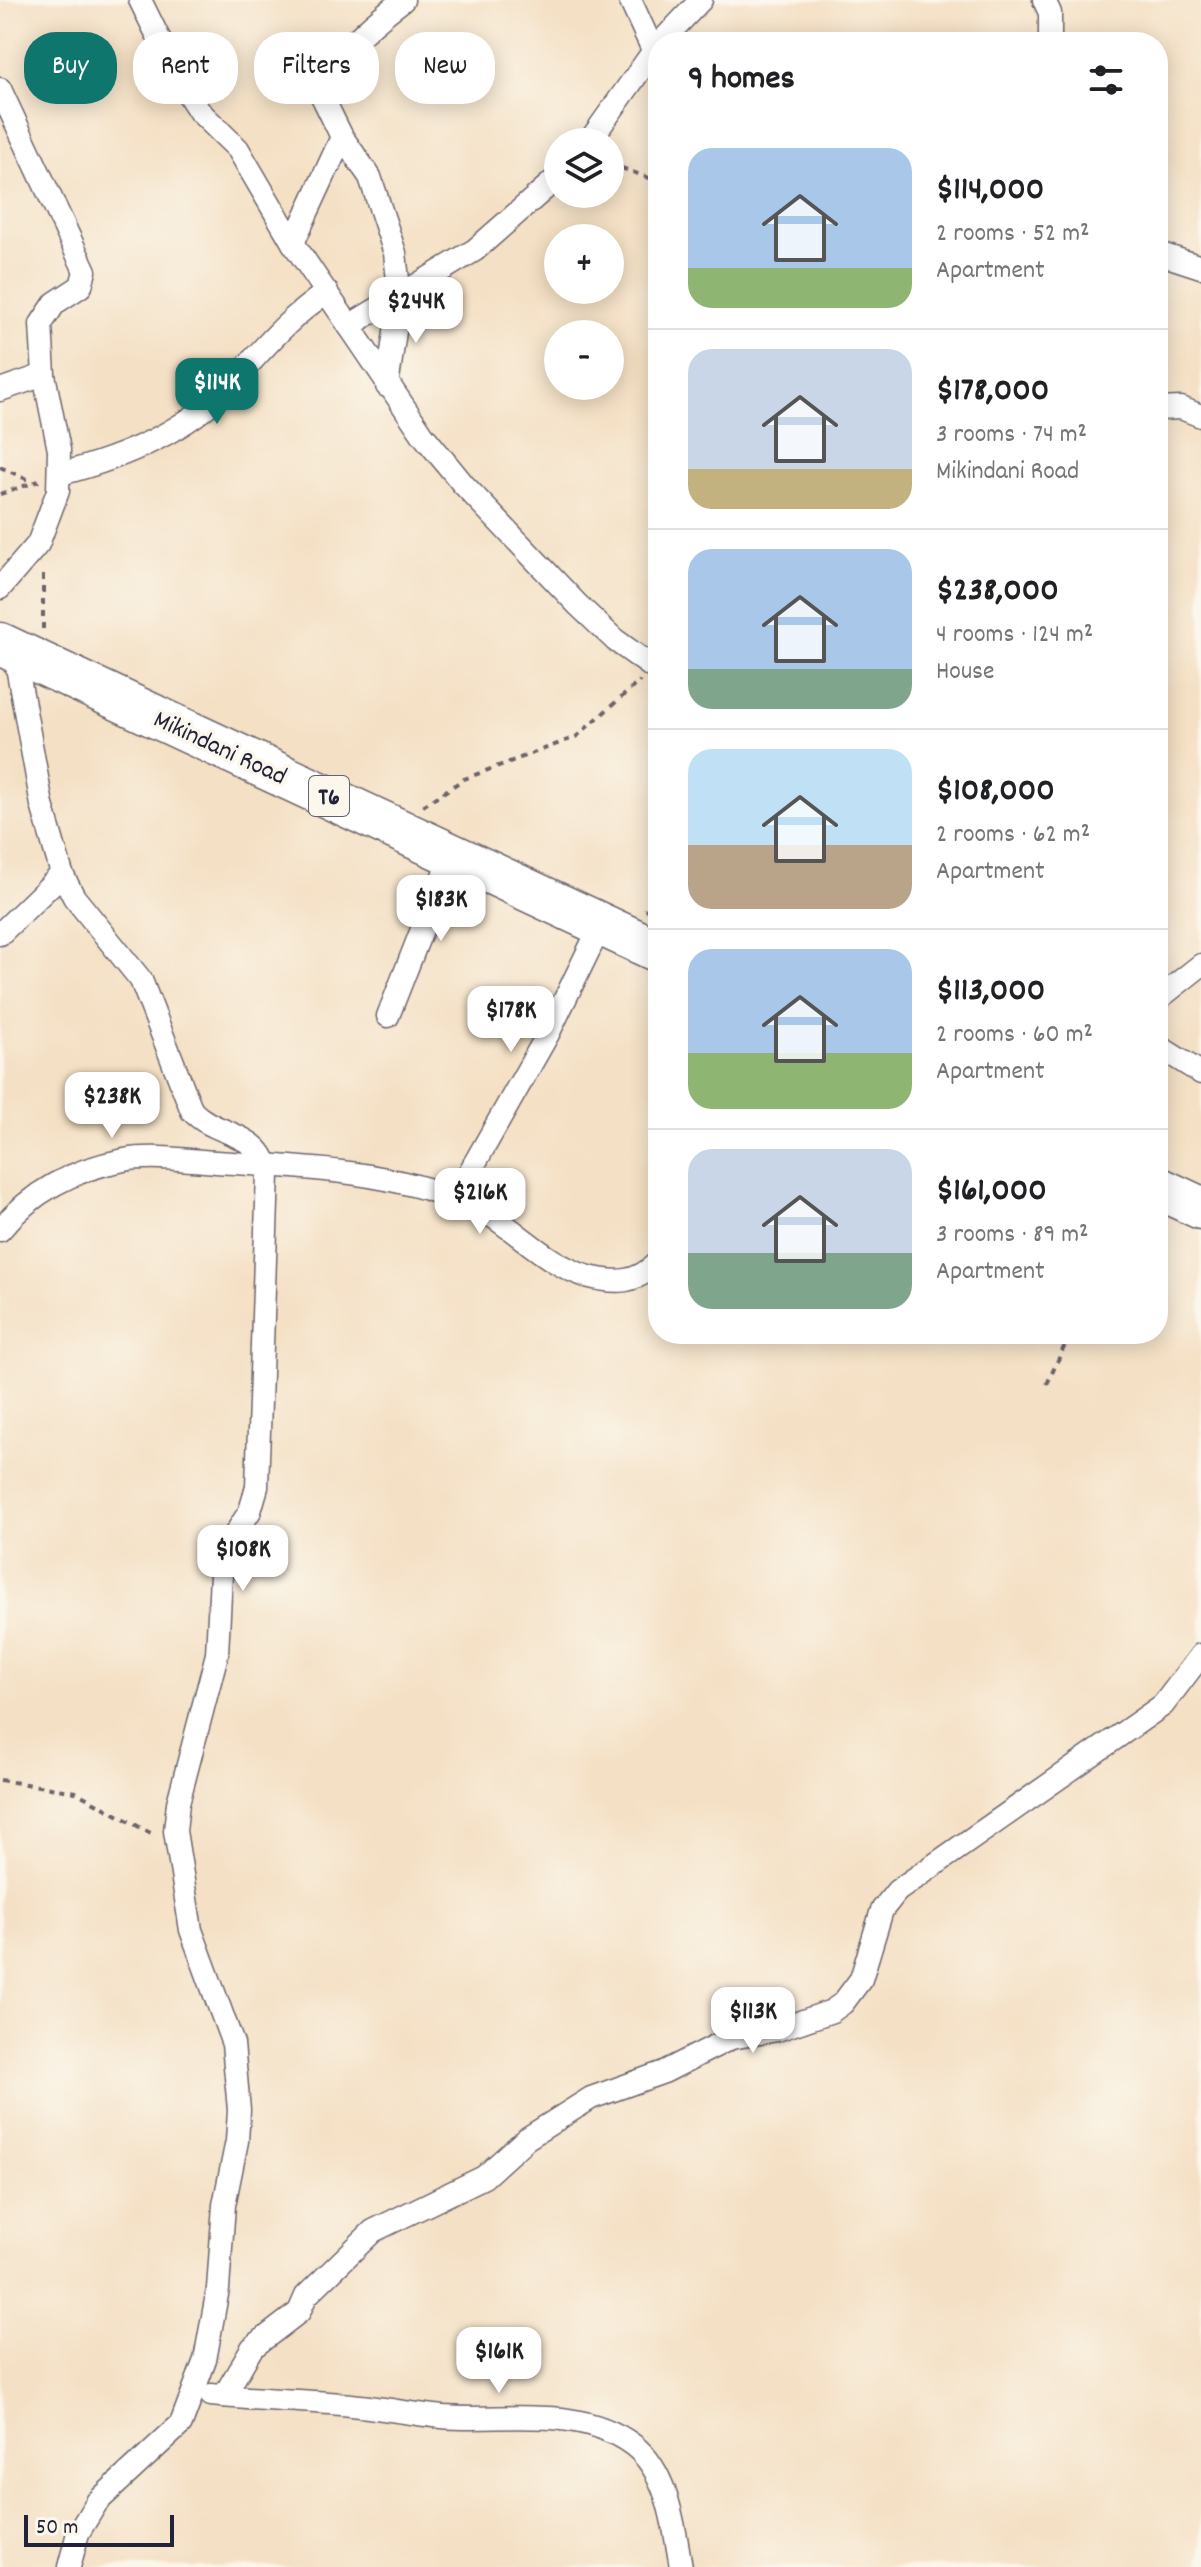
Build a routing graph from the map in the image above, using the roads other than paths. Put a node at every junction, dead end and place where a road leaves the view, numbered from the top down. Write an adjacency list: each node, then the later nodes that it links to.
1 (140, 0): 14 (street)
2 (403, 0): 12 (street)
3 (630, 0): 6 (street)
4 (701, 0): 7 (street)
5 (1044, 0): 8 (street)
6 (649, 32)
7 (670, 32)
8 (1050, 32)
9 (648, 58): 11 (street)
10 (1, 92): 20 (street)
11 (599, 128)
12 (342, 137): 14 (street); 18 (street)
13 (544, 189): 18 (street)
14 (293, 243): 17 (street)
15 (1168, 256): 16 (street)
16 (1201, 267)
17 (327, 292): 19 (street); 25 (street)
18 (400, 298): 19 (street); 21 (street)
19 (349, 326): 21 (street)
20 (44, 375): 22 (street); 25 (street)
21 (387, 386): 28 (street)
22 (0, 390)
23 (1168, 409): 24 (street)
24 (1201, 416)
25 (60, 474): 26 (street)
26 (0, 588)
27 (18, 652): 29 (highway, Mikindani Road / T6); 30 (street)
28 (648, 664)
29 (452, 853): 31 (highway, Mikindani Road / T6); 36 (street)
30 (62, 874): 32 (street); 39 (street)
31 (601, 925): 33 (highway, Mikindani Road / T6); 41 (street)
32 (0, 934)
33 (648, 946)
34 (1201, 965): 35 (street)
35 (1168, 991)
36 (388, 1016)
37 (1168, 1052): 38 (street)
38 (1201, 1073)
39 (267, 1165): 41 (street); 43 (street); 46 (street)
40 (1168, 1193): 42 (highway)
41 (455, 1198): 44 (street)
42 (1201, 1208)
43 (0, 1230)
44 (648, 1271)
45 (1201, 1655): 47 (street)
46 (192, 2393): 47 (street); 48 (street)
47 (224, 2396): 49 (street)
48 (69, 2567)
49 (681, 2567)

